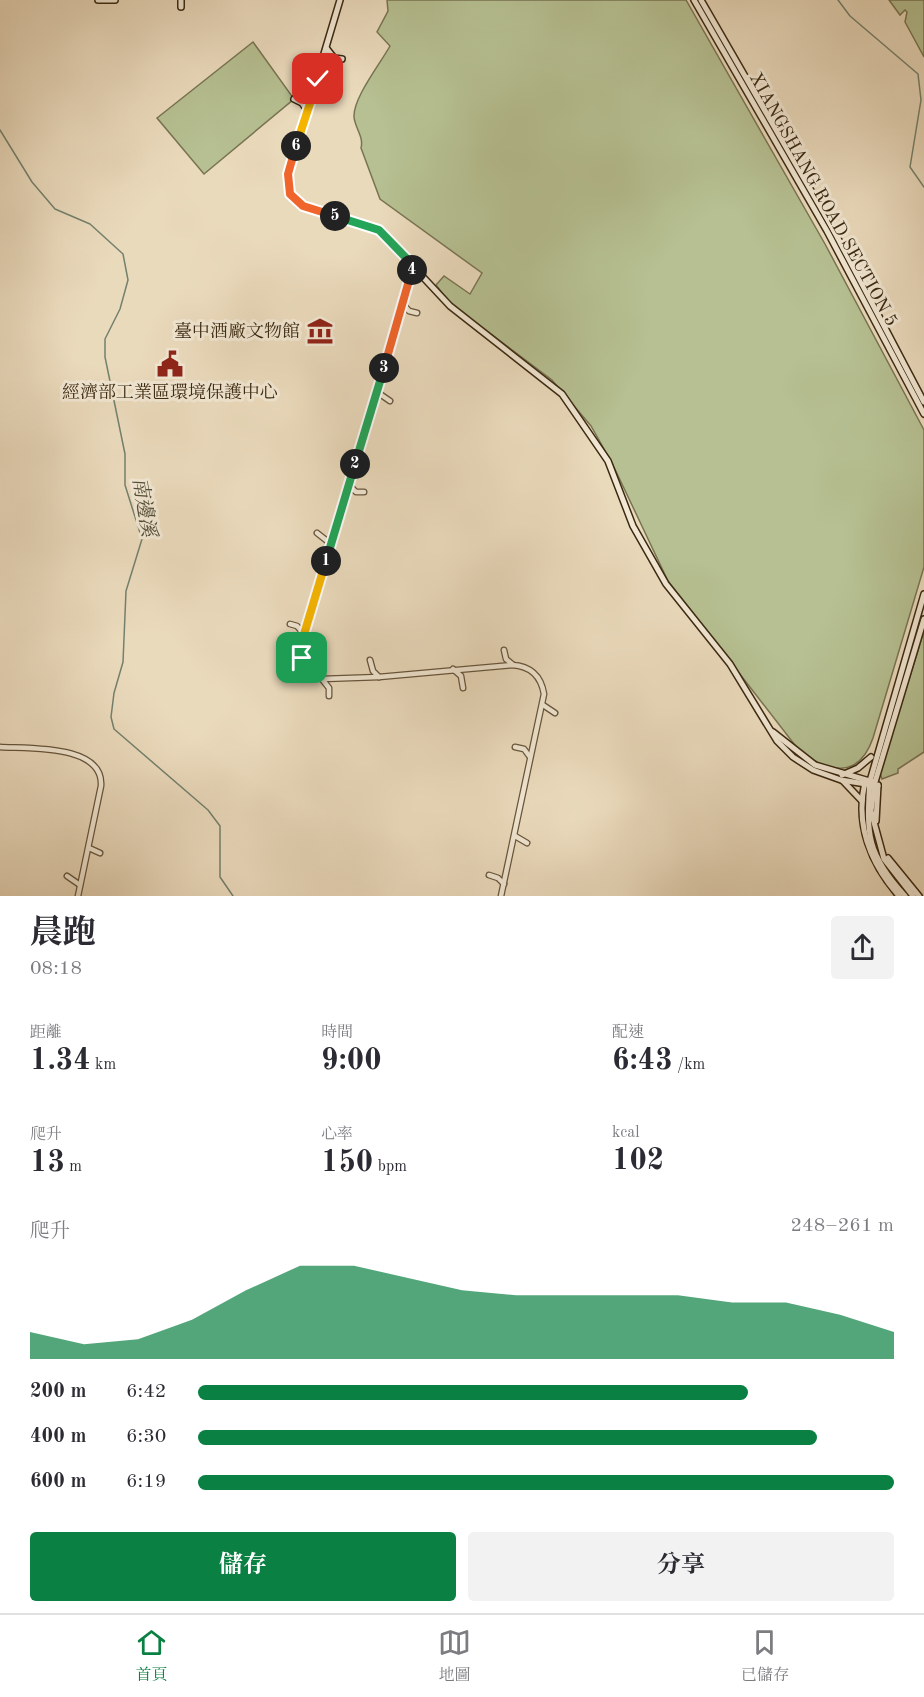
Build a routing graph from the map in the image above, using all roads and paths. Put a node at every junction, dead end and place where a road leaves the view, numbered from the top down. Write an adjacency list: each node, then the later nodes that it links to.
1 (98, 0): 2 (main road)
2 (115, 0)
3 (181, 0): 7 (main road)
4 (340, 0): 8 (main road)
5 (694, 0): 18 (main road, XIANGSHANG ROAD SECTION 5)
6 (701, 0): 17 (main road, XIANGSHANG ROAD SECTION 5)
7 (181, 7)
8 (327, 49): 9 (main road); 11 (main road)
9 (342, 59)
10 (294, 99): 11 (main road)
11 (307, 110): 12 (main road)
12 (413, 265): 13 (street); 41 (main road)
13 (403, 304): 14 (street); 15 (street)
14 (417, 313)
15 (377, 392): 16 (street); 19 (street)
16 (390, 401)
17 (924, 402)
18 (924, 414)
19 (348, 484): 20 (street); 22 (street)
20 (364, 492)
21 (317, 533): 22 (street)
22 (331, 544): 26 (street)
23 (924, 594): 42 (main road)
24 (924, 619): 42 (main road)
25 (290, 624): 26 (street)
26 (305, 635): 32 (street)
27 (504, 650): 29 (street)
28 (370, 660): 31 (street)
29 (515, 665): 30 (street); 35 (street)
30 (453, 669): 31 (street); 33 (street)
31 (379, 677): 32 (street)
32 (322, 679): 34 (street)
33 (463, 688)
34 (329, 696)
35 (542, 704): 36 (street); 40 (street)
36 (555, 713)
37 (0, 747): 46 (street)
38 (515, 747): 40 (street)
39 (871, 757): 41 (main road)
40 (530, 760): 44 (street)
41 (842, 777): 42 (main road); 43 (main road)
42 (872, 783): 43 (main road); 55 (main road); 56 (main road); 57 (main road)
43 (862, 801): 54 (main road)
44 (514, 835): 45 (street); 50 (street)
45 (527, 843)
46 (89, 848): 47 (street); 51 (street)
47 (100, 853)
48 (489, 875): 50 (street)
49 (67, 876): 51 (street)
50 (504, 884): 53 (street)
51 (80, 885): 52 (street)
52 (78, 896)
53 (501, 896)
54 (899, 896)
55 (905, 896)
56 (913, 896)
57 (919, 896)

